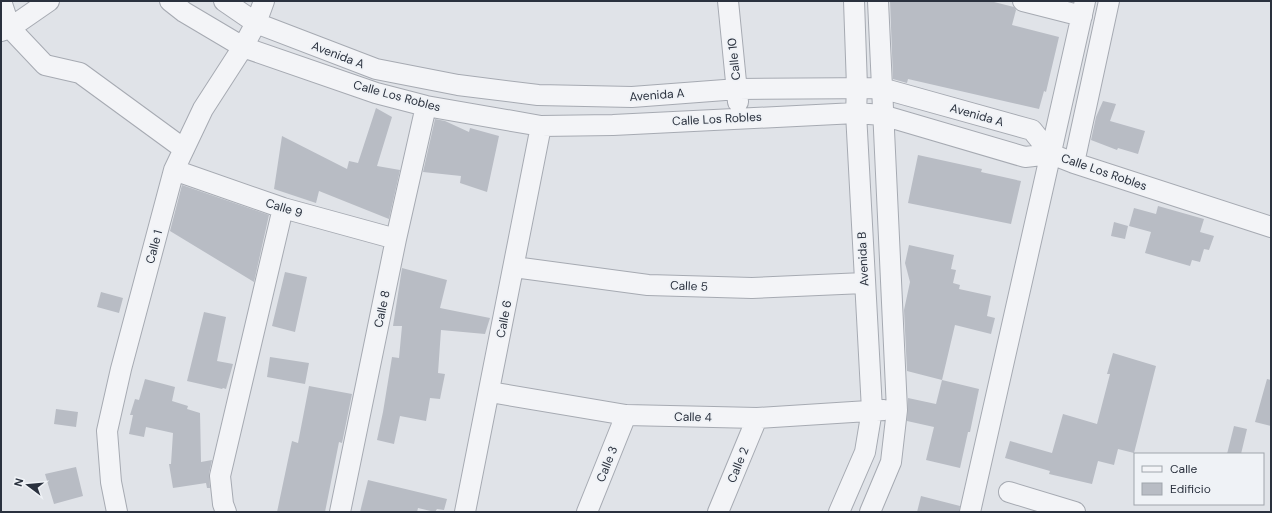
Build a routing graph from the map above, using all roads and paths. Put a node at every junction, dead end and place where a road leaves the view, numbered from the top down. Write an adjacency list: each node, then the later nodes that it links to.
1 (1, 1): 13 (street)
2 (49, 1): 13 (street)
3 (170, 1): 14 (street, Calle Los Robles)
4 (224, 1): 12 (street, Avenida A)
5 (264, 1): 12 (street, Calle 1)
6 (728, 1): 17 (street, Calle 10)
7 (854, 1): 15 (street, Avenida B)
8 (878, 1): 16 (street)
9 (1022, 1): 11 (street)
10 (1109, 1): 25 (street)
11 (1084, 8): 24 (street)
12 (256, 23): 14 (street, Calle 1); 17 (street, Avenida A)
13 (5, 29): 23 (street)
14 (243, 47): 18 (street, Calle Los Robles); 23 (street, Calle 1)
15 (857, 87): 16 (street, Avenida A); 17 (street, Avenida A); 19 (street, Avenida B)
16 (881, 88): 20 (street); 24 (street, Avenida A)
17 (738, 89): 21 (street, Calle 10)
18 (426, 106): 22 (street, Calle Los Robles); 29 (street, Calle 8)
19 (856, 113): 20 (street, Calle Los Robles); 21 (street, Calle Los Robles); 31 (street, Avenida B)
20 (882, 115): 24 (street, Calle Los Robles); 34 (street)
21 (738, 118): 22 (street, Calle Los Robles)
22 (541, 126): 30 (street, Calle 6)
23 (184, 149): 26 (street, Calle 1)
24 (1051, 154): 25 (street, Calle Los Robles); 46 (street)
25 (1074, 163): 28 (street, Calle Los Robles)
26 (174, 170): 27 (street, Calle 9); 38 (street, Calle 1)
27 (283, 208): 29 (street, Calle 9); 39 (street)
28 (1271, 226)
29 (396, 239): 40 (street, Calle 8)
30 (514, 267): 31 (street, Calle 5); 32 (street, Calle 6)
31 (864, 283): 33 (street, Avenida B)
32 (490, 392): 35 (street, Calle 4); 41 (street, Calle 6)
33 (872, 410): 34 (street, Calle 4); 36 (street, Calle 4); 44 (street, Avenida B)
34 (897, 410): 45 (street)
35 (626, 415): 36 (street, Calle 4); 42 (street, Calle 3)
36 (757, 418): 43 (street, Calle 2)
37 (1008, 492): 47 (street)
38 (117, 512)
39 (226, 512)
40 (340, 512)
41 (465, 512)
42 (587, 512)
43 (718, 512)
44 (839, 512)
45 (870, 512)
46 (970, 512)
47 (1075, 512)

